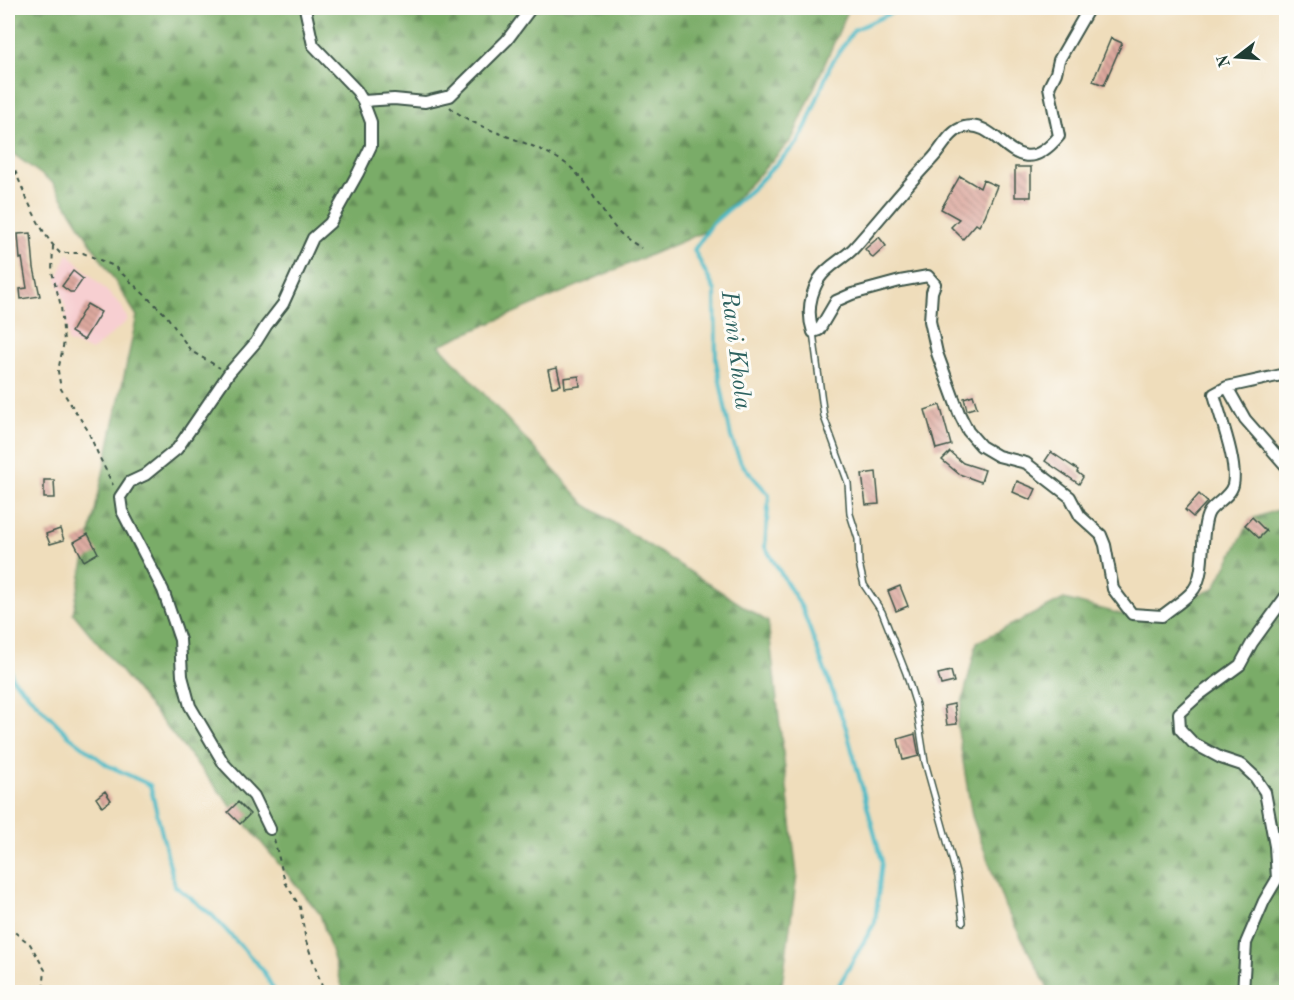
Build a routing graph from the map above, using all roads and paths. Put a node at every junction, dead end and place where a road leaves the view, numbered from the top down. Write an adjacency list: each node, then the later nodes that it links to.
1 (305, 8): 5 (street)
2 (531, 8): 4 (street)
3 (1089, 8): 9 (street)
4 (450, 96): 5 (street); 8 (path)
5 (363, 101): 10 (street)
6 (8, 154): 7 (path)
7 (53, 246): 10 (path); 14 (path)
8 (641, 248)
9 (813, 332): 12 (street); 17 (lane)
10 (229, 373): 14 (street)
11 (1287, 374): 12 (street)
12 (1227, 387): 13 (street)
13 (1287, 466)
14 (120, 497): 16 (street)
15 (1287, 596): 21 (street)
16 (270, 830): 20 (path)
17 (963, 922)
18 (8, 927): 19 (path)
19 (43, 993)
20 (324, 993)
21 (1243, 993)

